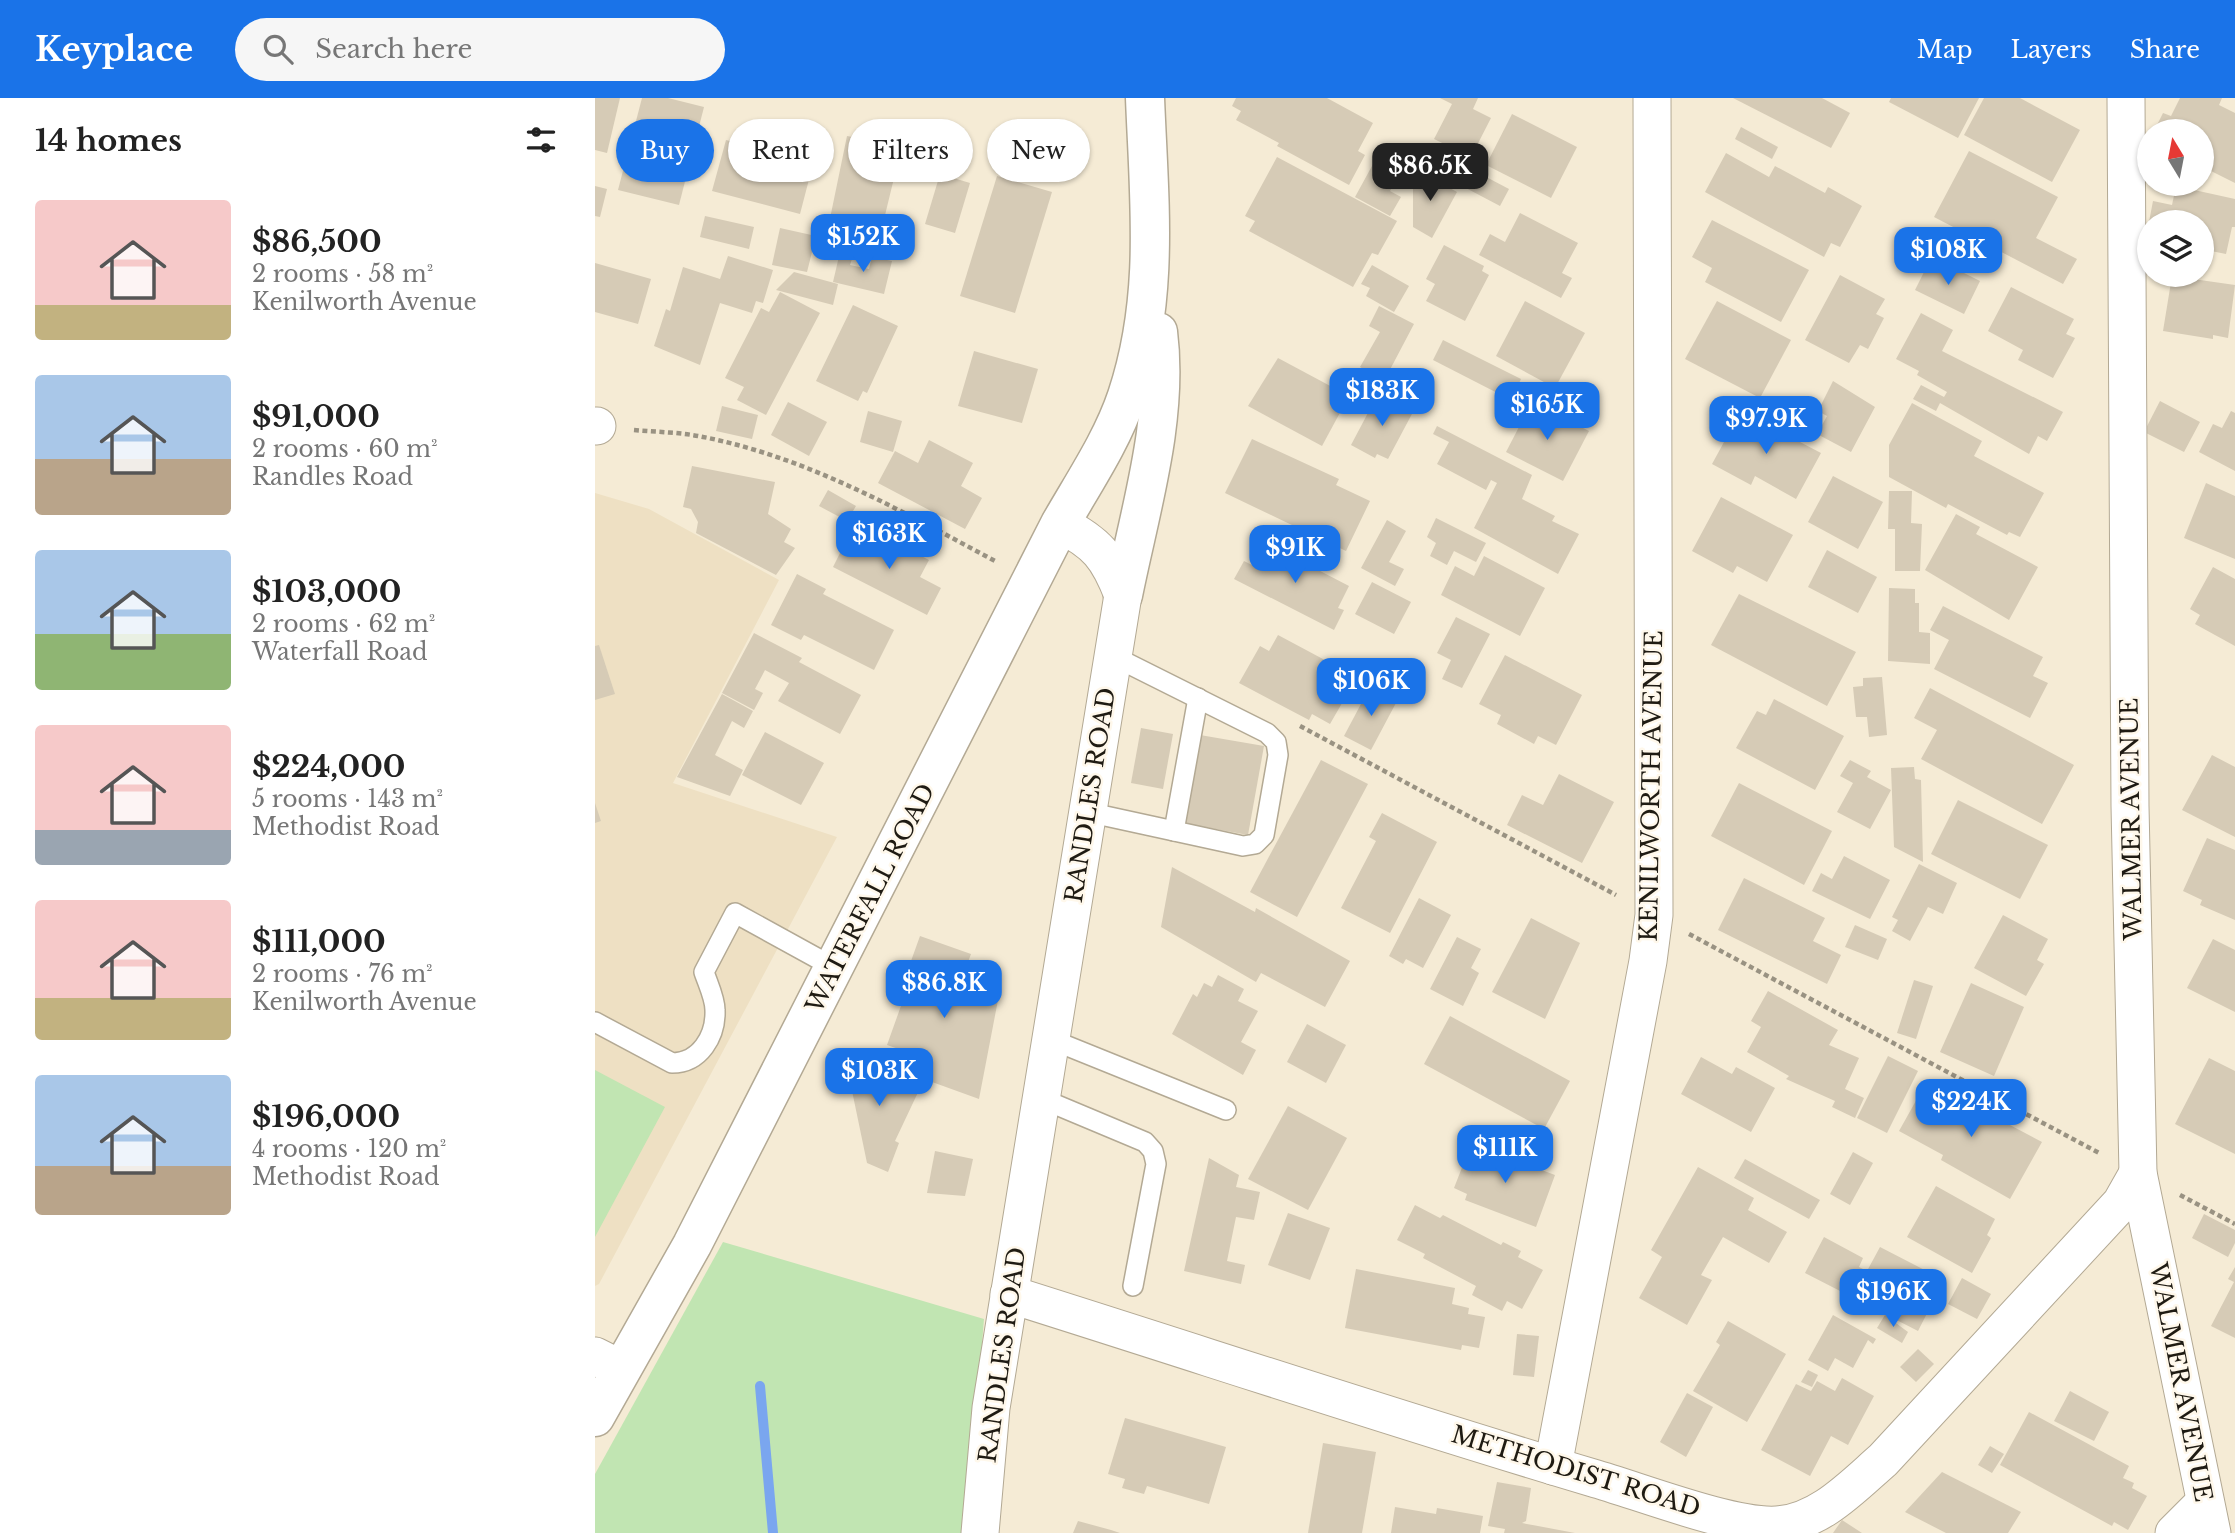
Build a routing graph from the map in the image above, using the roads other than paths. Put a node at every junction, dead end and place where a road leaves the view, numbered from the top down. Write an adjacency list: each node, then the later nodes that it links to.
1 (1145, 98): 4 (street)
2 (1652, 98): 21 (street, KENILWORTH AVENUE)
3 (2126, 98): 16 (street, WALMER AVENUE)
4 (1151, 281): 5 (street); 6 (street)
5 (1061, 524): 6 (street); 11 (street, WATERFALL ROAD)
6 (1123, 595): 7 (street, RANDLES ROAD)
7 (1113, 656): 8 (lane); 9 (street, RANDLES ROAD)
8 (1198, 698): 10 (lane); 10 (lane)
9 (1087, 812): 10 (lane); 13 (street, RANDLES ROAD)
10 (1174, 831)
11 (835, 968): 12 (lane); 19 (street, WATERFALL ROAD)
12 (595, 1022)
13 (1050, 1040): 14 (street, RANDLES ROAD); 15 (lane)
14 (1040, 1098): 17 (lane); 18 (street, RANDLES ROAD)
15 (1226, 1110)
16 (2139, 1173): 21 (street, METHODIST ROAD); 22 (street, WALMER AVENUE)
17 (1133, 1286)
18 (1009, 1294): 21 (street, METHODIST ROAD); 23 (street, RANDLES ROAD)
19 (608, 1362): 20 (street, WATERFALL ROAD)
20 (595, 1417)
21 (1553, 1466)
22 (2208, 1517): 24 (street)
23 (980, 1533)
24 (2174, 1533)

